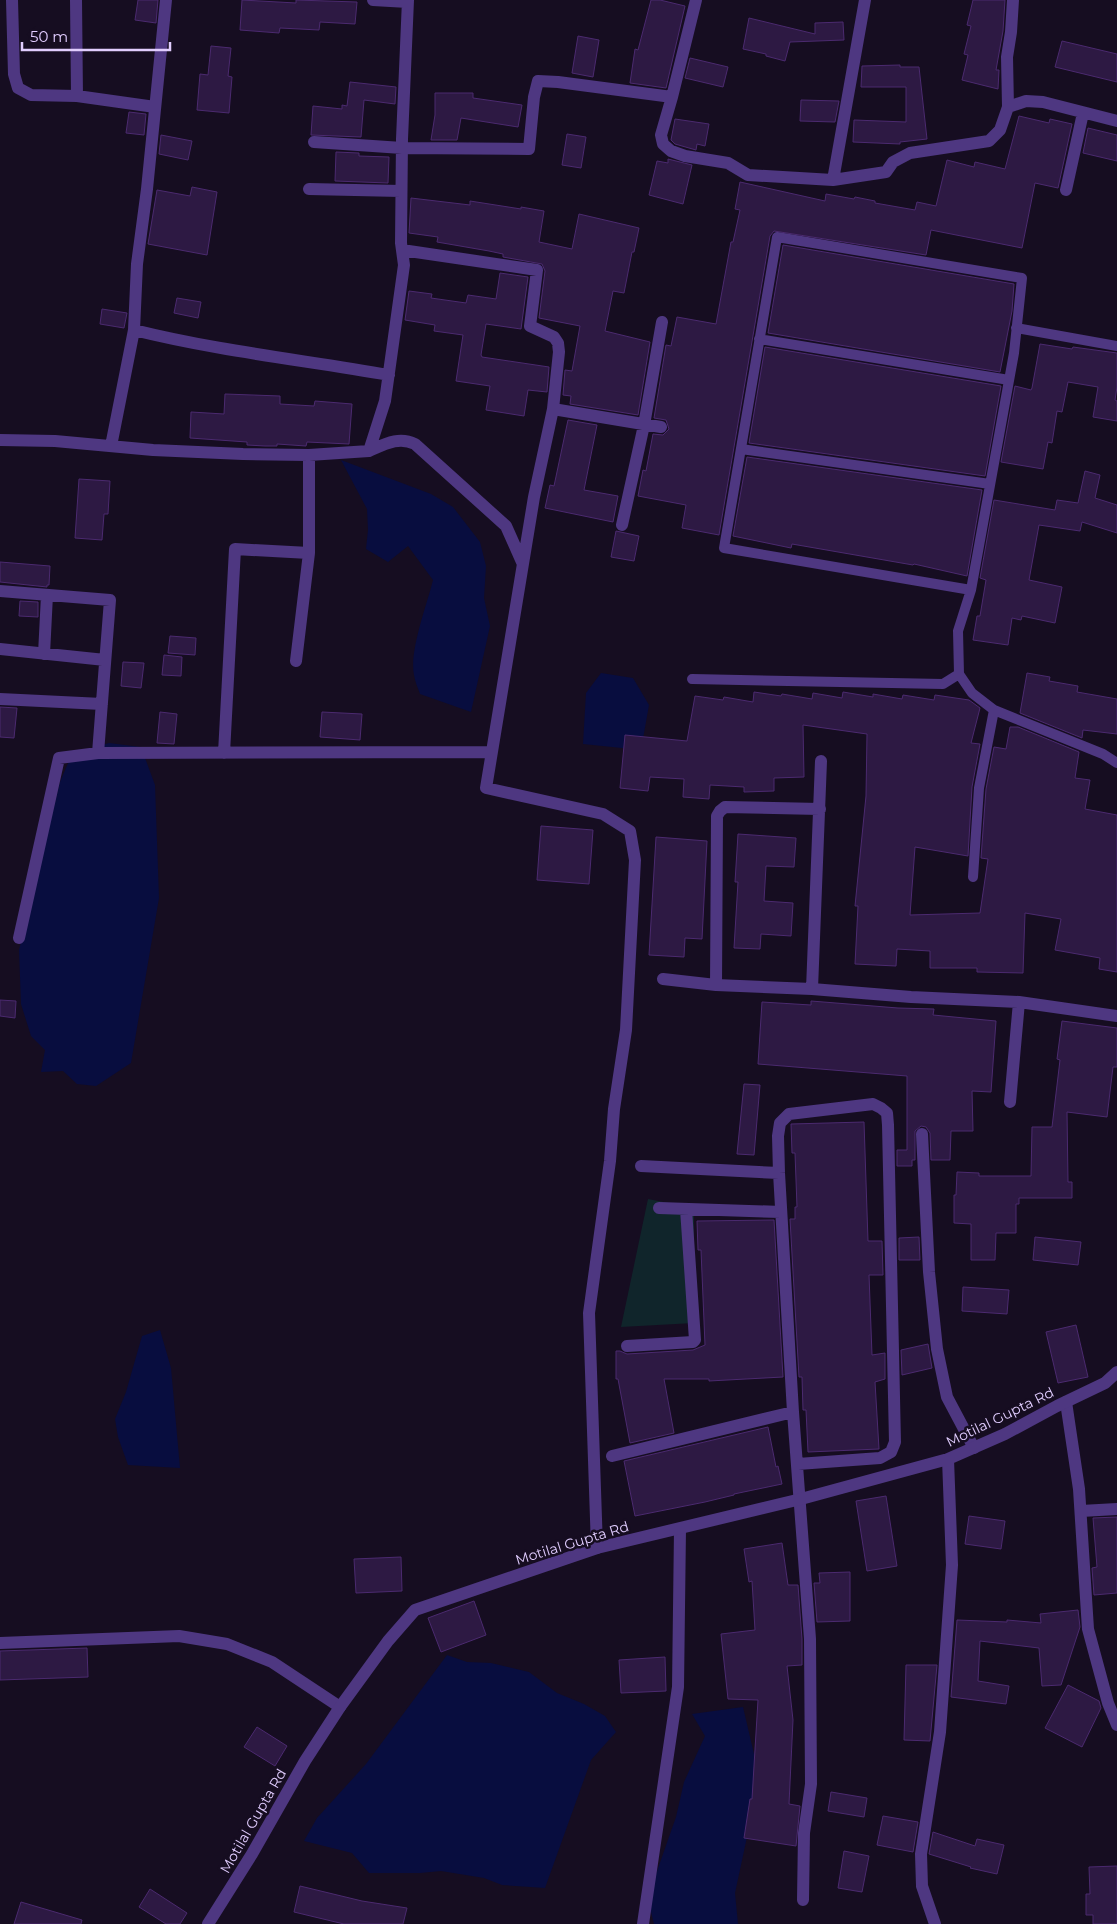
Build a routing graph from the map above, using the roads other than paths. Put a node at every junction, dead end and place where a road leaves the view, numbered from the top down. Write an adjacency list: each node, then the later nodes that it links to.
1 (12, 0): 9 (street)
2 (76, 0): 9 (street)
3 (166, 0): 11 (street)
4 (373, 0): 8 (street)
5 (696, 0): 10 (street)
6 (865, 0): 17 (street)
7 (1014, 0): 12 (street)
8 (408, 1): 16 (street)
9 (77, 96): 11 (street)
10 (672, 97): 16 (street); 17 (street)
11 (155, 107): 24 (street)
12 (1008, 107): 13 (street); 17 (street)
13 (1083, 113): 14 (street); 19 (street)
14 (1117, 121)
15 (314, 142): 16 (street)
16 (402, 148): 20 (street)
17 (833, 180)
18 (309, 189): 20 (street)
19 (1066, 190)
20 (401, 191): 21 (street)
21 (402, 250): 27 (street); 29 (street)
22 (662, 322): 30 (street)
23 (1016, 328): 25 (lane); 26 (lane); 28 (lane)
24 (134, 330): 27 (street); 33 (street)
25 (759, 339): 28 (lane); 34 (lane)
26 (1117, 346)
27 (389, 376): 35 (street)
28 (1008, 380): 37 (lane)
29 (553, 409): 30 (street); 40 (street)
30 (644, 425): 31 (street); 38 (street)
31 (661, 427)
32 (0, 440): 33 (street)
33 (111, 446): 36 (street)
34 (741, 449): 37 (lane); 41 (lane)
35 (369, 451): 36 (street); 40 (street)
36 (309, 455): 39 (street)
37 (990, 484): 41 (lane)
38 (622, 525)
39 (309, 553): 47 (street); 55 (street)
40 (522, 562): 53 (street)
41 (970, 590): 48 (lane)
42 (0, 591): 43 (street)
43 (47, 595): 45 (street); 46 (street)
44 (0, 649): 45 (street)
45 (44, 654): 46 (street)
46 (105, 660): 51 (street)
47 (296, 661)
48 (959, 674): 49 (lane); 52 (lane)
49 (692, 679)
50 (0, 699): 51 (street)
51 (102, 704): 54 (street)
52 (994, 710): 57 (lane); 59 (lane)
53 (491, 752): 55 (street); 85 (street)
54 (98, 753): 55 (street); 60 (street)
55 (224, 753)
56 (821, 761): 58 (street)
57 (1117, 764)
58 (820, 809): 62 (street); 63 (street)
59 (973, 877)
60 (19, 938)
61 (662, 979): 62 (street)
62 (716, 985): 63 (street)
63 (812, 989): 64 (street)
64 (1019, 1002): 65 (street); 66 (street)
65 (1117, 1016)
66 (1010, 1102)
67 (922, 1134): 77 (street)
68 (641, 1166): 69 (street)
69 (779, 1173): 72 (street); 80 (street)
70 (659, 1208): 71 (street)
71 (686, 1209): 72 (street); 73 (street)
72 (781, 1212): 76 (street)
73 (627, 1346)
74 (1117, 1372): 75 (street, Motilal Gupta Rd)
75 (1066, 1402): 77 (street, Motilal Gupta Rd); 83 (street)
76 (793, 1412): 78 (street); 80 (street)
77 (974, 1448): 79 (street, Motilal Gupta Rd)
78 (612, 1456)
79 (948, 1459): 81 (street, Motilal Gupta Rd); 92 (street)
80 (798, 1464): 81 (street)
81 (801, 1499): 84 (street, Motilal Gupta Rd); 89 (street)
82 (1117, 1509): 83 (street)
83 (1081, 1511): 88 (street)
84 (680, 1529): 85 (street, Motilal Gupta Rd); 91 (street)
85 (597, 1548): 87 (street, Motilal Gupta Rd)
86 (0, 1643): 87 (street)
87 (340, 1708): 90 (street, Motilal Gupta Rd)
88 (1117, 1725)
89 (803, 1900)
90 (208, 1924)
91 (643, 1924)
92 (935, 1924)

